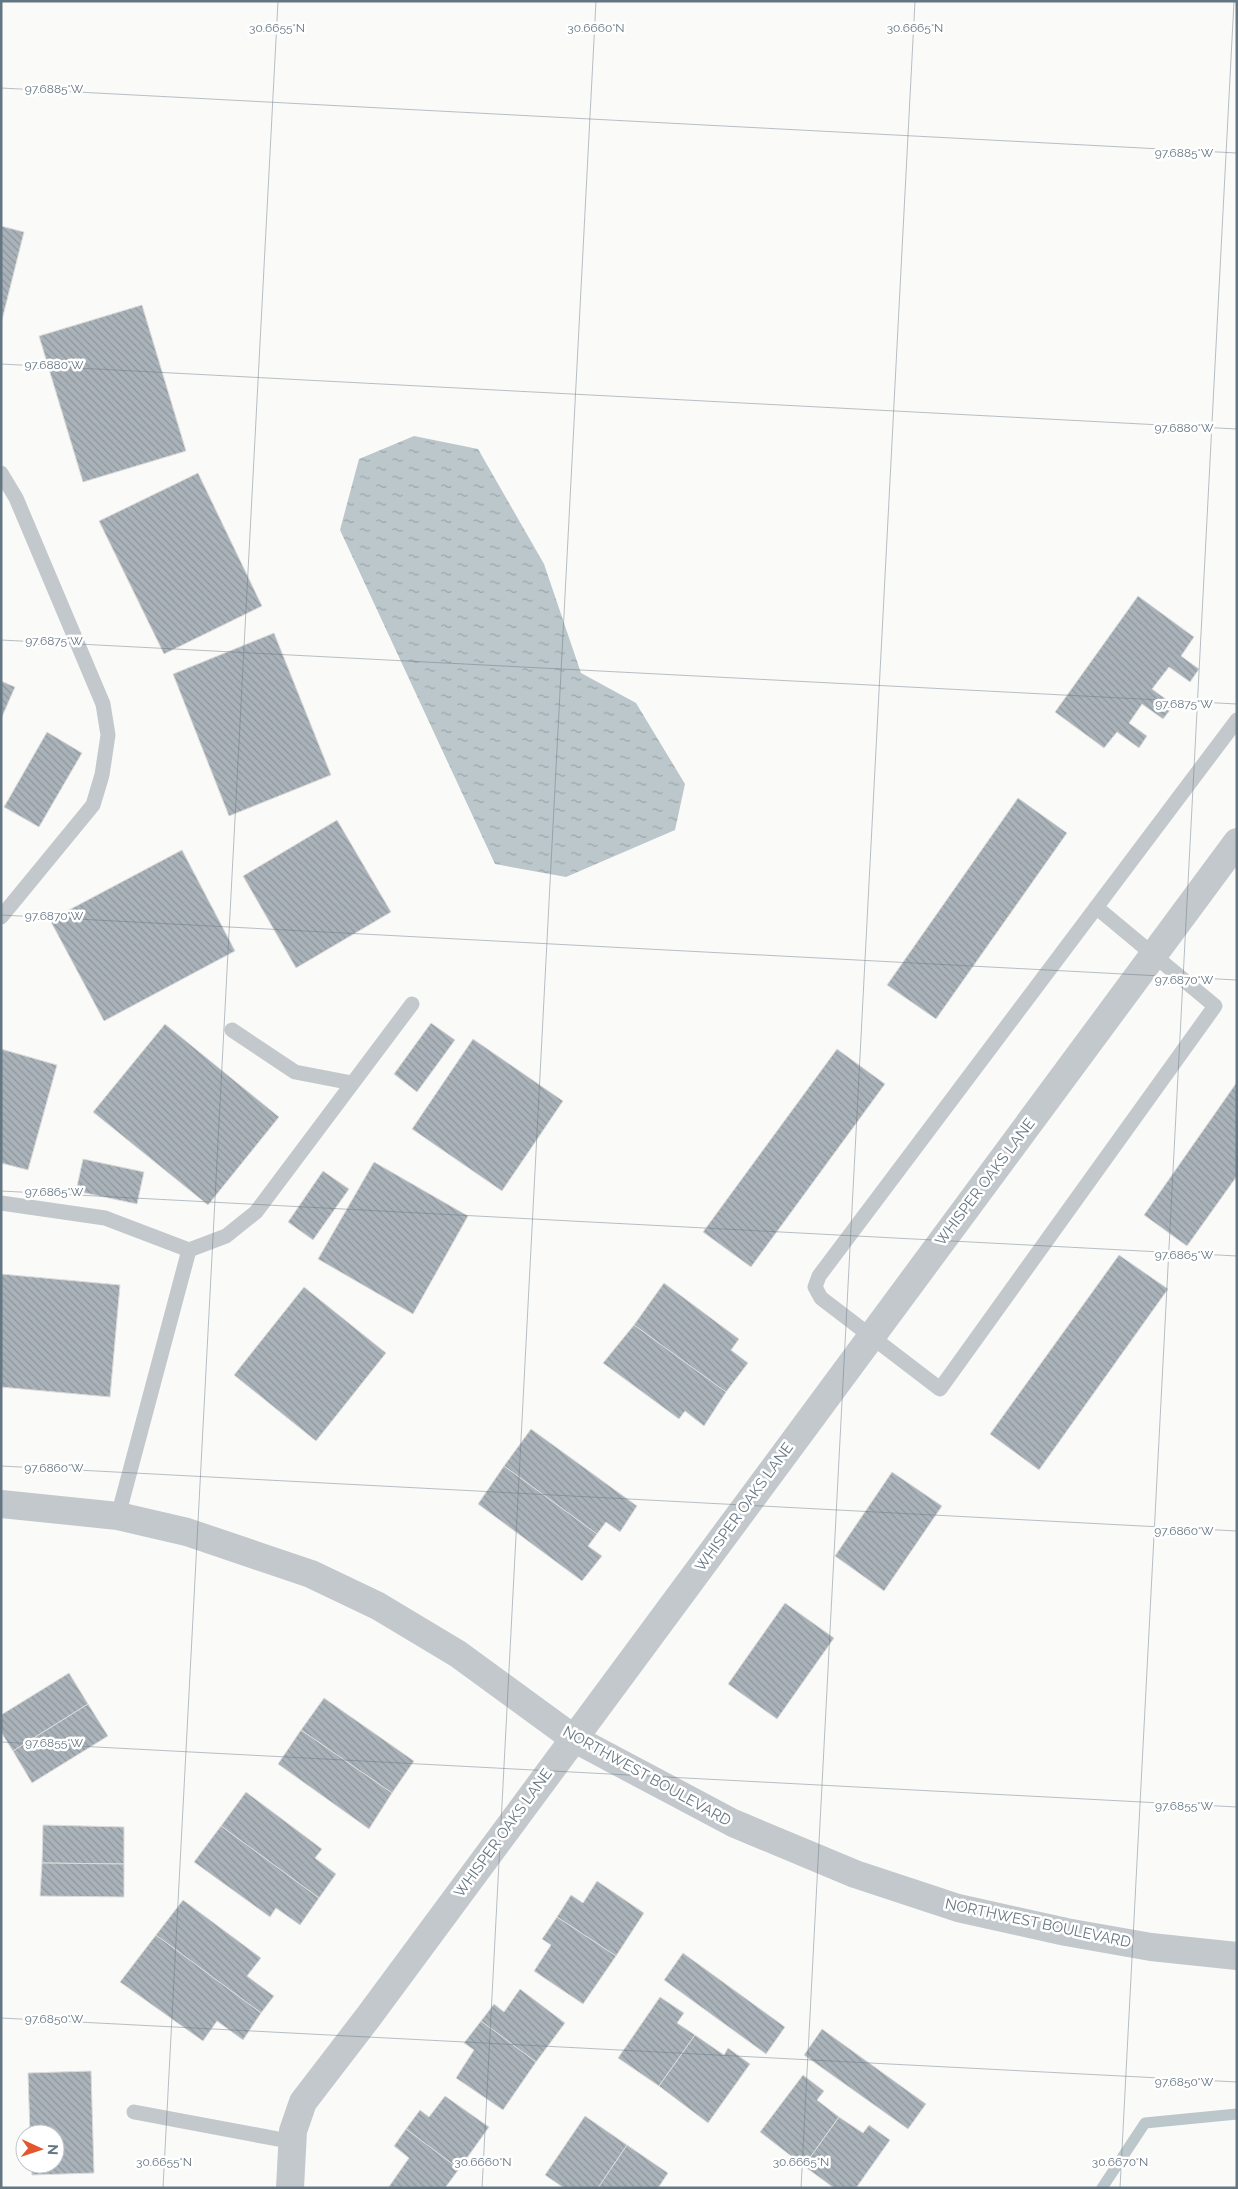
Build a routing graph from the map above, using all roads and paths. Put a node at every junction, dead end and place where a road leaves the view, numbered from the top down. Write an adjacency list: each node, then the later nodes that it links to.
1 (1, 473): 5 (lane)
2 (1237, 720): 4 (lane)
3 (1237, 842): 6 (street, WHISPER OAKS LANE)
4 (1096, 907): 6 (lane); 12 (lane)
5 (1, 917)
6 (1154, 955): 12 (street, WHISPER OAKS LANE); 12 (lane)
7 (412, 1004): 9 (lane)
8 (232, 1030): 9 (lane)
9 (352, 1084): 11 (lane)
10 (1, 1203): 11 (lane)
11 (189, 1250): 14 (lane)
12 (872, 1336): 15 (street, WHISPER OAKS LANE)
13 (1, 1504): 14 (street, NORTHWEST BOULEVARD)
14 (118, 1516): 15 (street, NORTHWEST BOULEVARD)
15 (573, 1738): 16 (street, NORTHWEST BOULEVARD); 18 (street, WHISPER OAKS LANE)
16 (1237, 1956)
17 (134, 2112): 18 (lane)
18 (294, 2142): 19 (street, WHISPER OAKS LANE)
19 (290, 2188)

